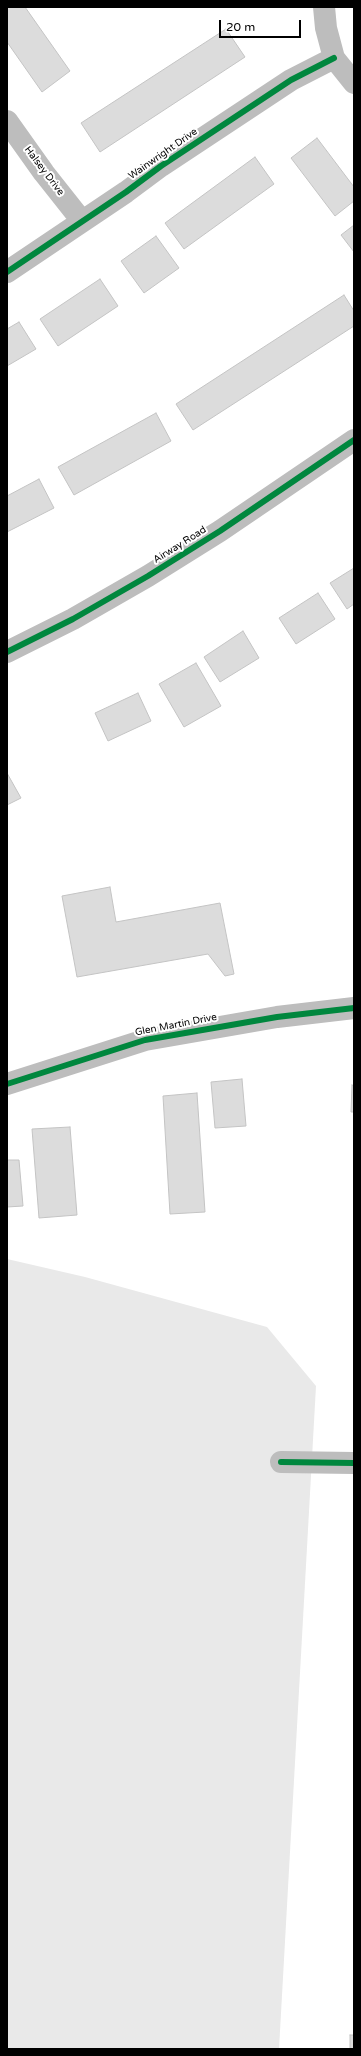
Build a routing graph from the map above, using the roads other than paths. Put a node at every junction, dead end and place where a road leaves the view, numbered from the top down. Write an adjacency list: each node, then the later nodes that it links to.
1 (324, 7): 2 (street)
2 (334, 58): 3 (street); 5 (street, Wainwright Drive)
3 (354, 83)
4 (7, 121): 5 (street, Halsey Drive)
5 (82, 221): 6 (street, Wainwright Drive)
6 (7, 272)
7 (354, 440): 8 (street, Airway Road)
8 (7, 652)
9 (354, 1008): 10 (street, Glen Martin Drive)
10 (7, 1084)
11 (281, 1462): 12 (street)
12 (354, 1463)

